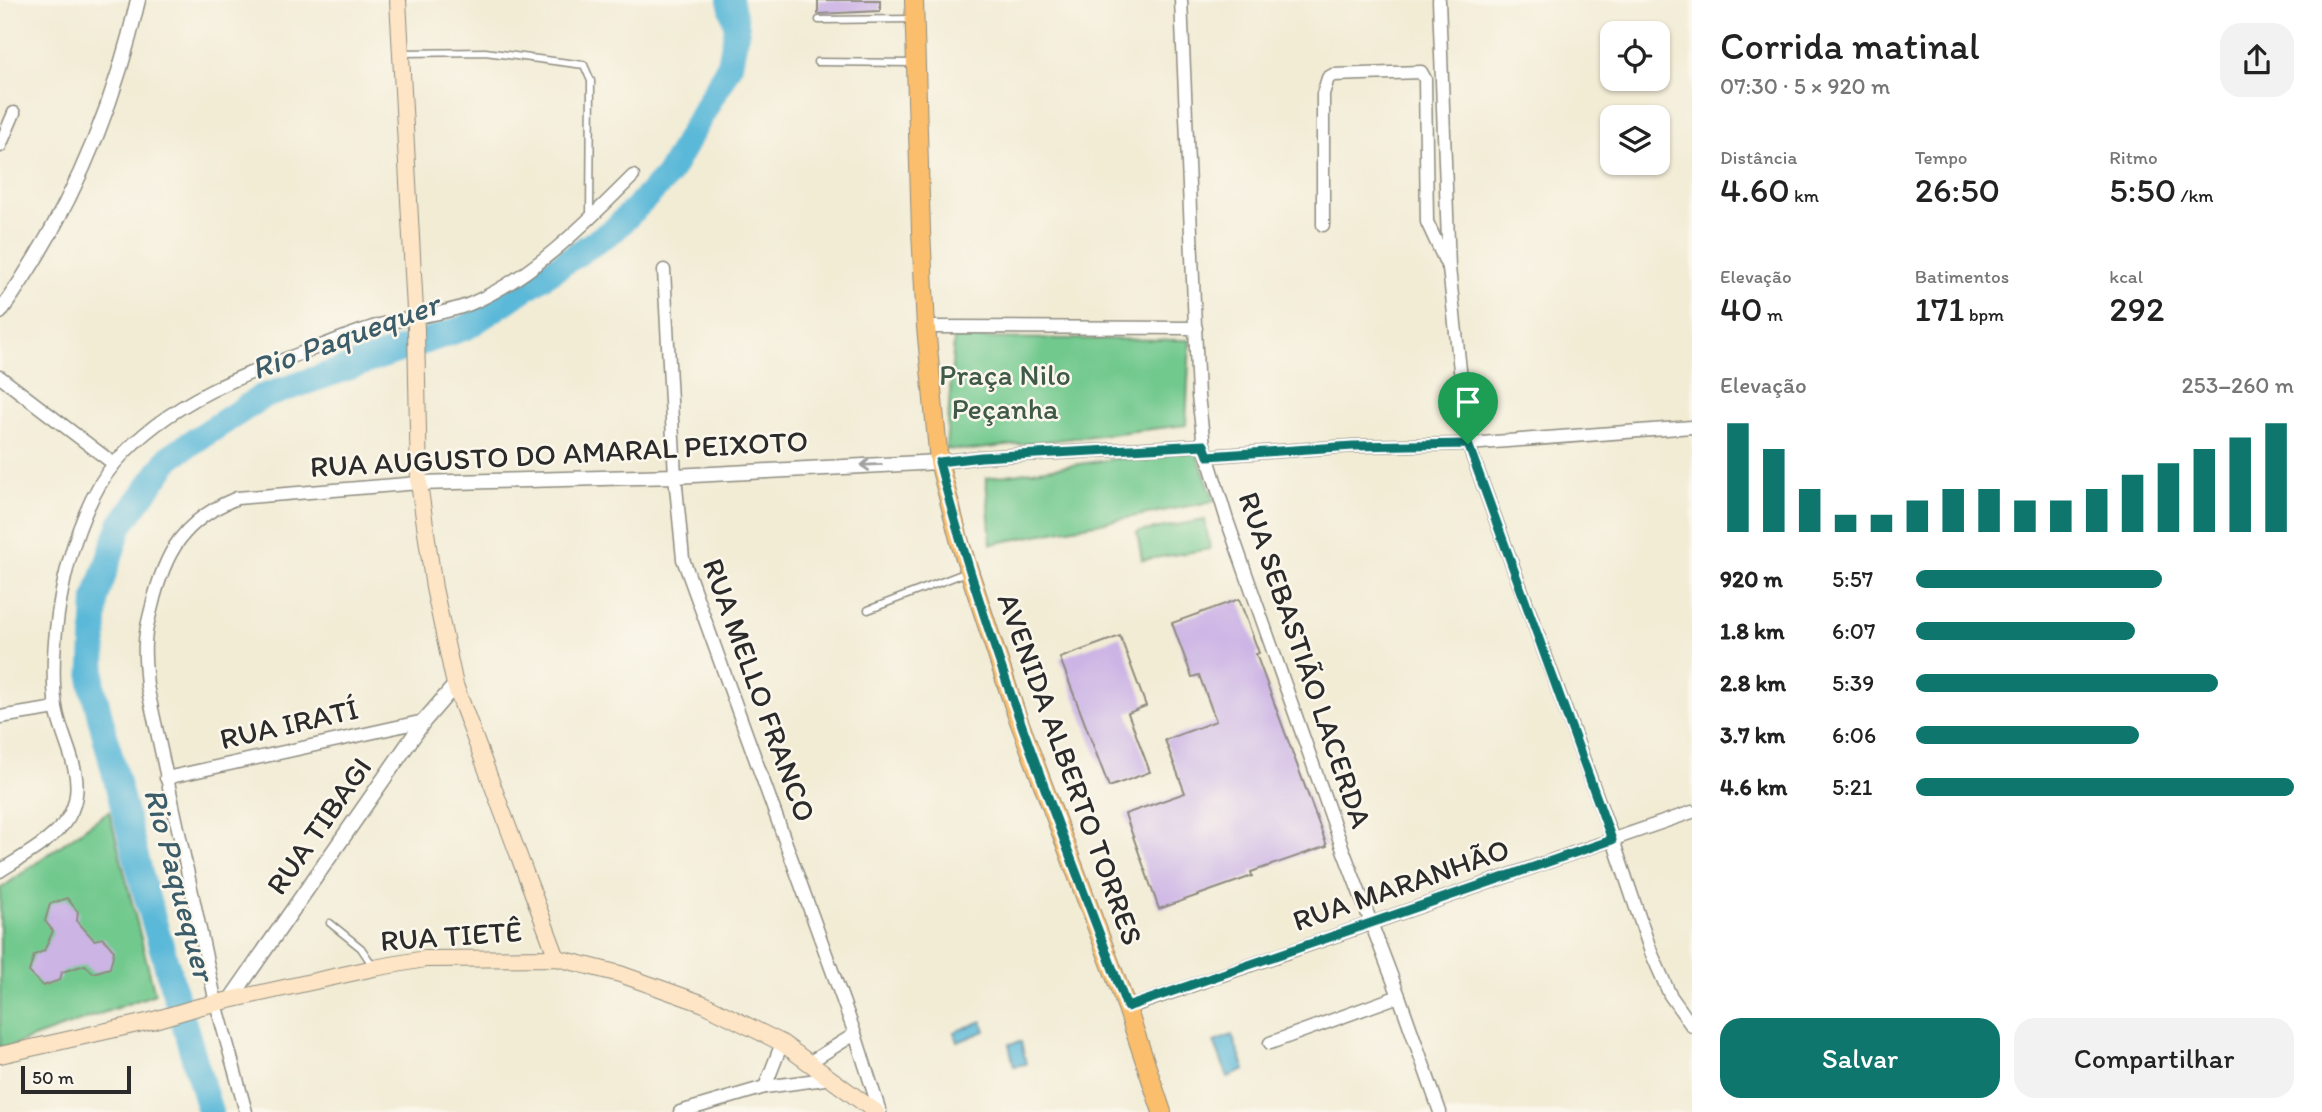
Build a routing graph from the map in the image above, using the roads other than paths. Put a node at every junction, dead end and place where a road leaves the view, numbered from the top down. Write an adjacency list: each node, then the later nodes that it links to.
1 (138, 0): 18 (street)
2 (398, 0): 8 (main road)
3 (914, 0): 6 (main road, AVENIDA ALBERTO TORRES)
4 (1181, 0): 21 (street, RUA SEBASTIÃO LACERDA)
5 (1439, 0): 16 (street)
6 (914, 19): 7 (lane); 10 (main road, AVENIDA ALBERTO TORRES)
7 (819, 20)
8 (401, 53): 14 (lane); 19 (main road)
9 (817, 62): 10 (lane)
10 (915, 63): 20 (main road, AVENIDA ALBERTO TORRES)
11 (14, 113): 12 (street)
12 (0, 146)
13 (633, 176): 14 (street)
14 (590, 218): 19 (street)
15 (1324, 225): 16 (street)
16 (1449, 268): 24 (street)
17 (664, 270): 28 (street, RUA MELLO FRANCO)
18 (0, 312)
19 (416, 323): 27 (street); 29 (main road)
20 (926, 327): 21 (street); 26 (main road, AVENIDA ALBERTO TORRES)
21 (1196, 328): 25 (street, RUA SEBASTIÃO LACERDA)
22 (0, 377): 27 (street)
23 (1692, 427): 24 (street, RUA AUGUSTO DO AMARAL PEIXOTO)
24 (1468, 444): 25 (street, RUA AUGUSTO DO AMARAL PEIXOTO); 38 (street)
25 (1206, 450): 26 (street, RUA AUGUSTO DO AMARAL PEIXOTO); 41 (street, RUA SEBASTIÃO LACERDA)
26 (939, 462): 28 (street, RUA AUGUSTO DO AMARAL PEIXOTO, one-way to 28); 30 (main road, AVENIDA ALBERTO TORRES)
27 (114, 464): 33 (street)
28 (675, 476): 29 (street, RUA AUGUSTO DO AMARAL PEIXOTO); 48 (street, RUA MELLO FRANCO)
29 (419, 483): 32 (main road); 36 (street, RUA AUGUSTO DO AMARAL PEIXOTO)
30 (969, 571): 31 (lane); 46 (main road, AVENIDA ALBERTO TORRES)
31 (868, 610)
32 (454, 685): 35 (street, RUA TIBAGI); 42 (main road)
33 (56, 708): 34 (street); 39 (street)
34 (0, 718)
35 (424, 721): 36 (street, RUA IRATÍ); 45 (street, RUA TIBAGI)
36 (166, 778): 45 (street, RUA AUGUSTO DO AMARAL PEIXOTO)
37 (1692, 812): 38 (street, RUA MARANHÃO)
38 (1612, 840): 41 (street, RUA MARANHÃO); 47 (street)
39 (0, 871)
40 (330, 923): 43 (lane)
41 (1370, 924): 44 (street, RUA SEBASTIÃO LACERDA); 46 (street, RUA MARANHÃO)
42 (557, 958): 43 (main road, RUA TIETÊ); 49 (main road, RUA TIETÊ)
43 (374, 968): 45 (main road, RUA TIETÊ)
44 (1399, 996): 50 (street); 59 (street, RUA SEBASTIÃO LACERDA)
45 (223, 1001): 51 (main road, RUA TIETÊ); 55 (street, RUA AUGUSTO DO AMARAL PEIXOTO)
46 (1127, 1007): 58 (main road, AVENIDA ALBERTO TORRES)
47 (1692, 1026)
48 (855, 1034): 52 (street); 57 (street, RUA MELLO FRANCO)
49 (782, 1043): 52 (main road, RUA TIETÊ); 54 (street)
50 (1270, 1043)
51 (0, 1055)
52 (810, 1062): 53 (main road, RUA TIETÊ)
53 (832, 1078): 54 (street); 57 (main road, RUA TIETÊ)
54 (765, 1087): 56 (street)
55 (246, 1112)
56 (680, 1112)
57 (878, 1112)
58 (1162, 1112)
59 (1440, 1112)

